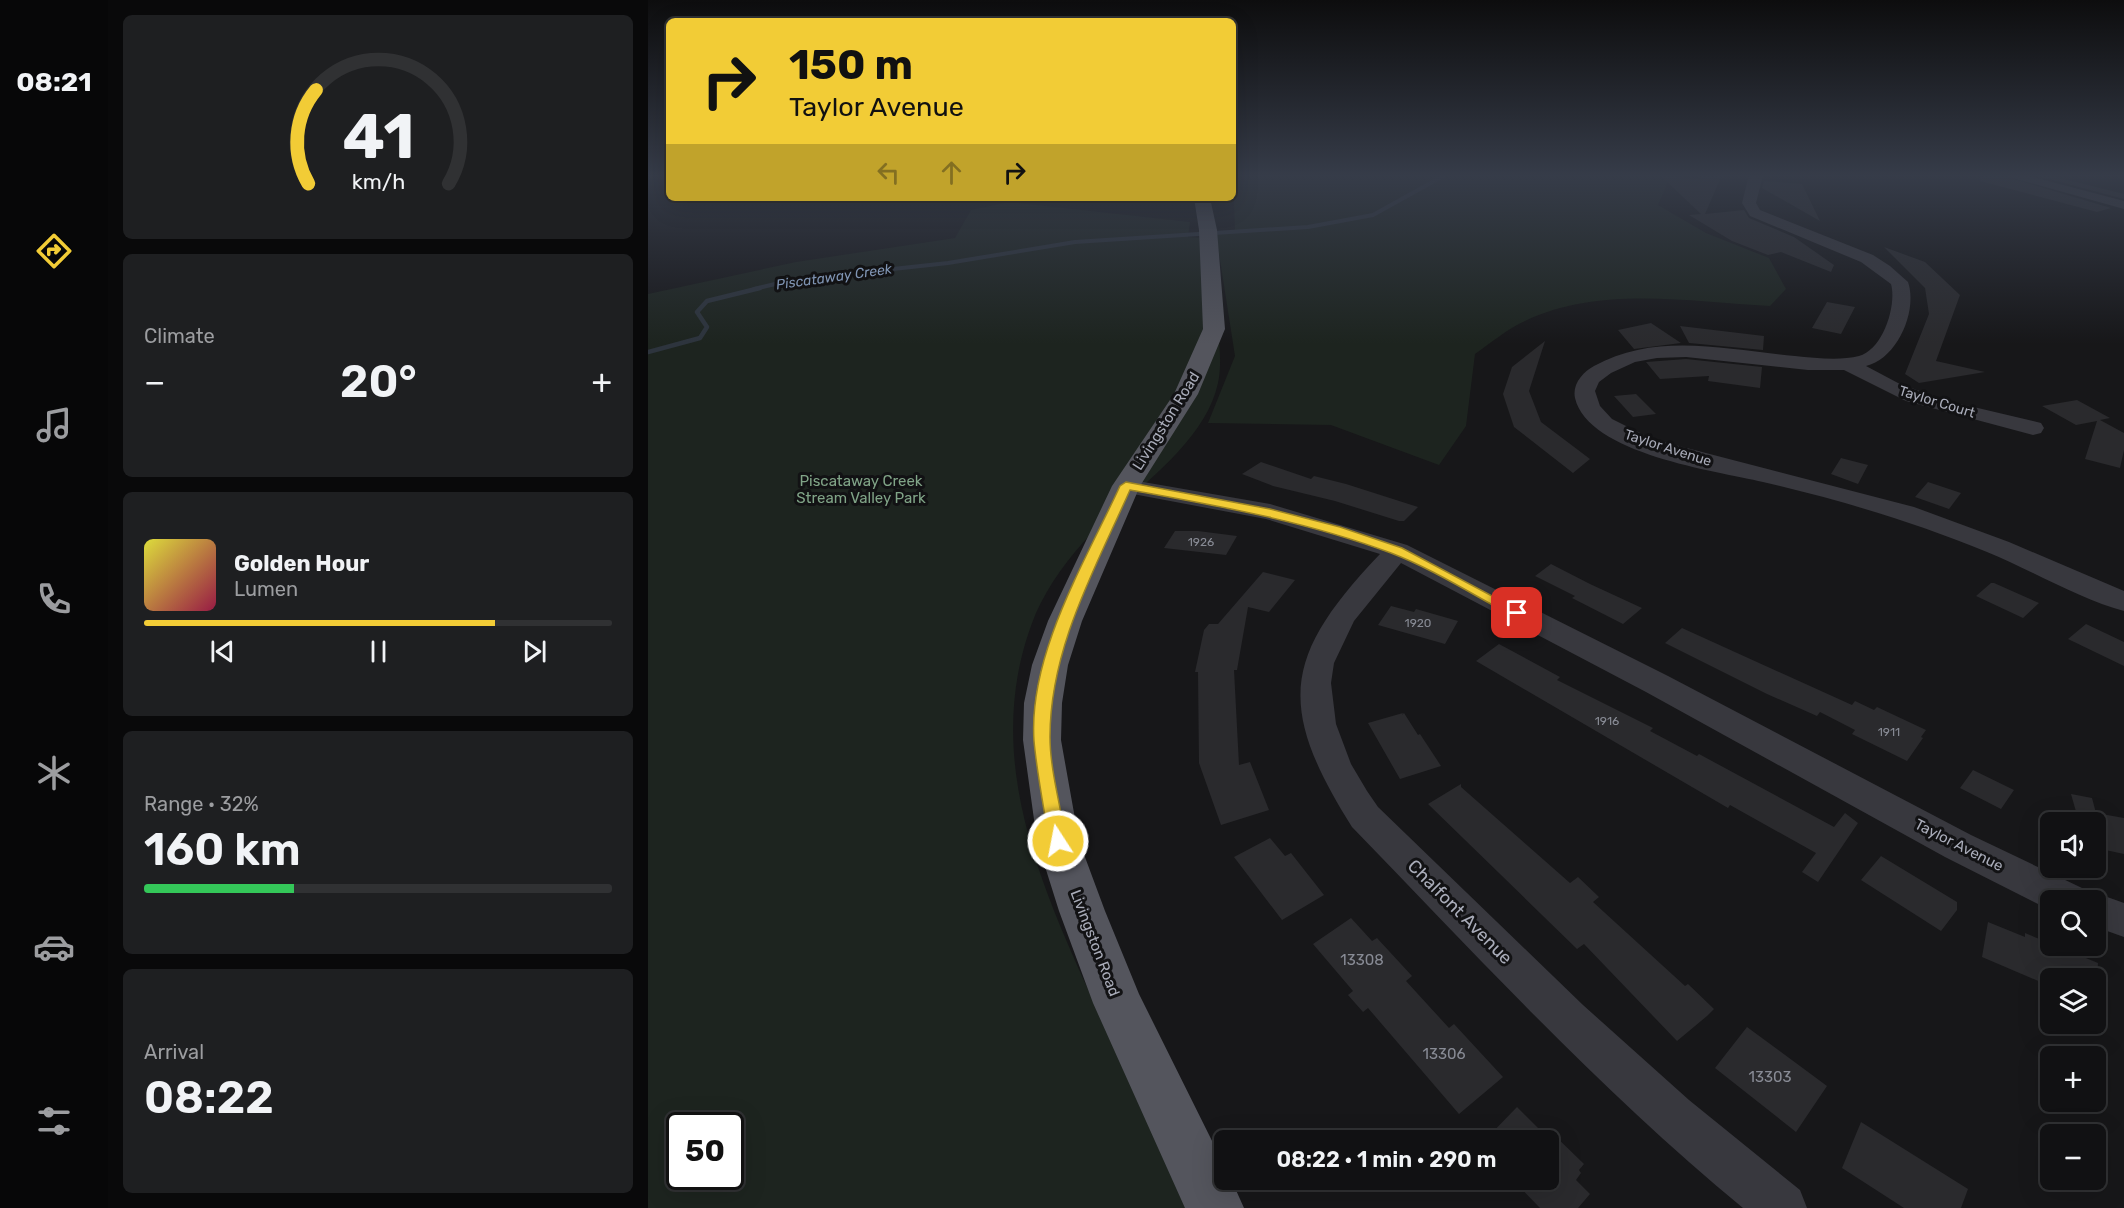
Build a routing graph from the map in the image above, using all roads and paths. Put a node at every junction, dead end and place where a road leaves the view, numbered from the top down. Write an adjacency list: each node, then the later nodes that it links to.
1 (1207, 231): 5 (main road, Livingston Road)
2 (1798, 231): 3 (street, Taylor Avenue)
3 (1848, 364): 4 (street, Taylor Court); 7 (street, Taylor Avenue)
4 (2032, 428)
5 (1126, 486): 6 (street, Taylor Avenue); 11 (main road, Livingston Road)
6 (1398, 551): 8 (street, Taylor Avenue); 12 (street, Chalfont Avenue)
7 (2124, 602)
8 (2048, 890)
9 (2106, 914): 10 (street)
10 (2124, 920)
11 (1215, 1208)
12 (1782, 1208)

